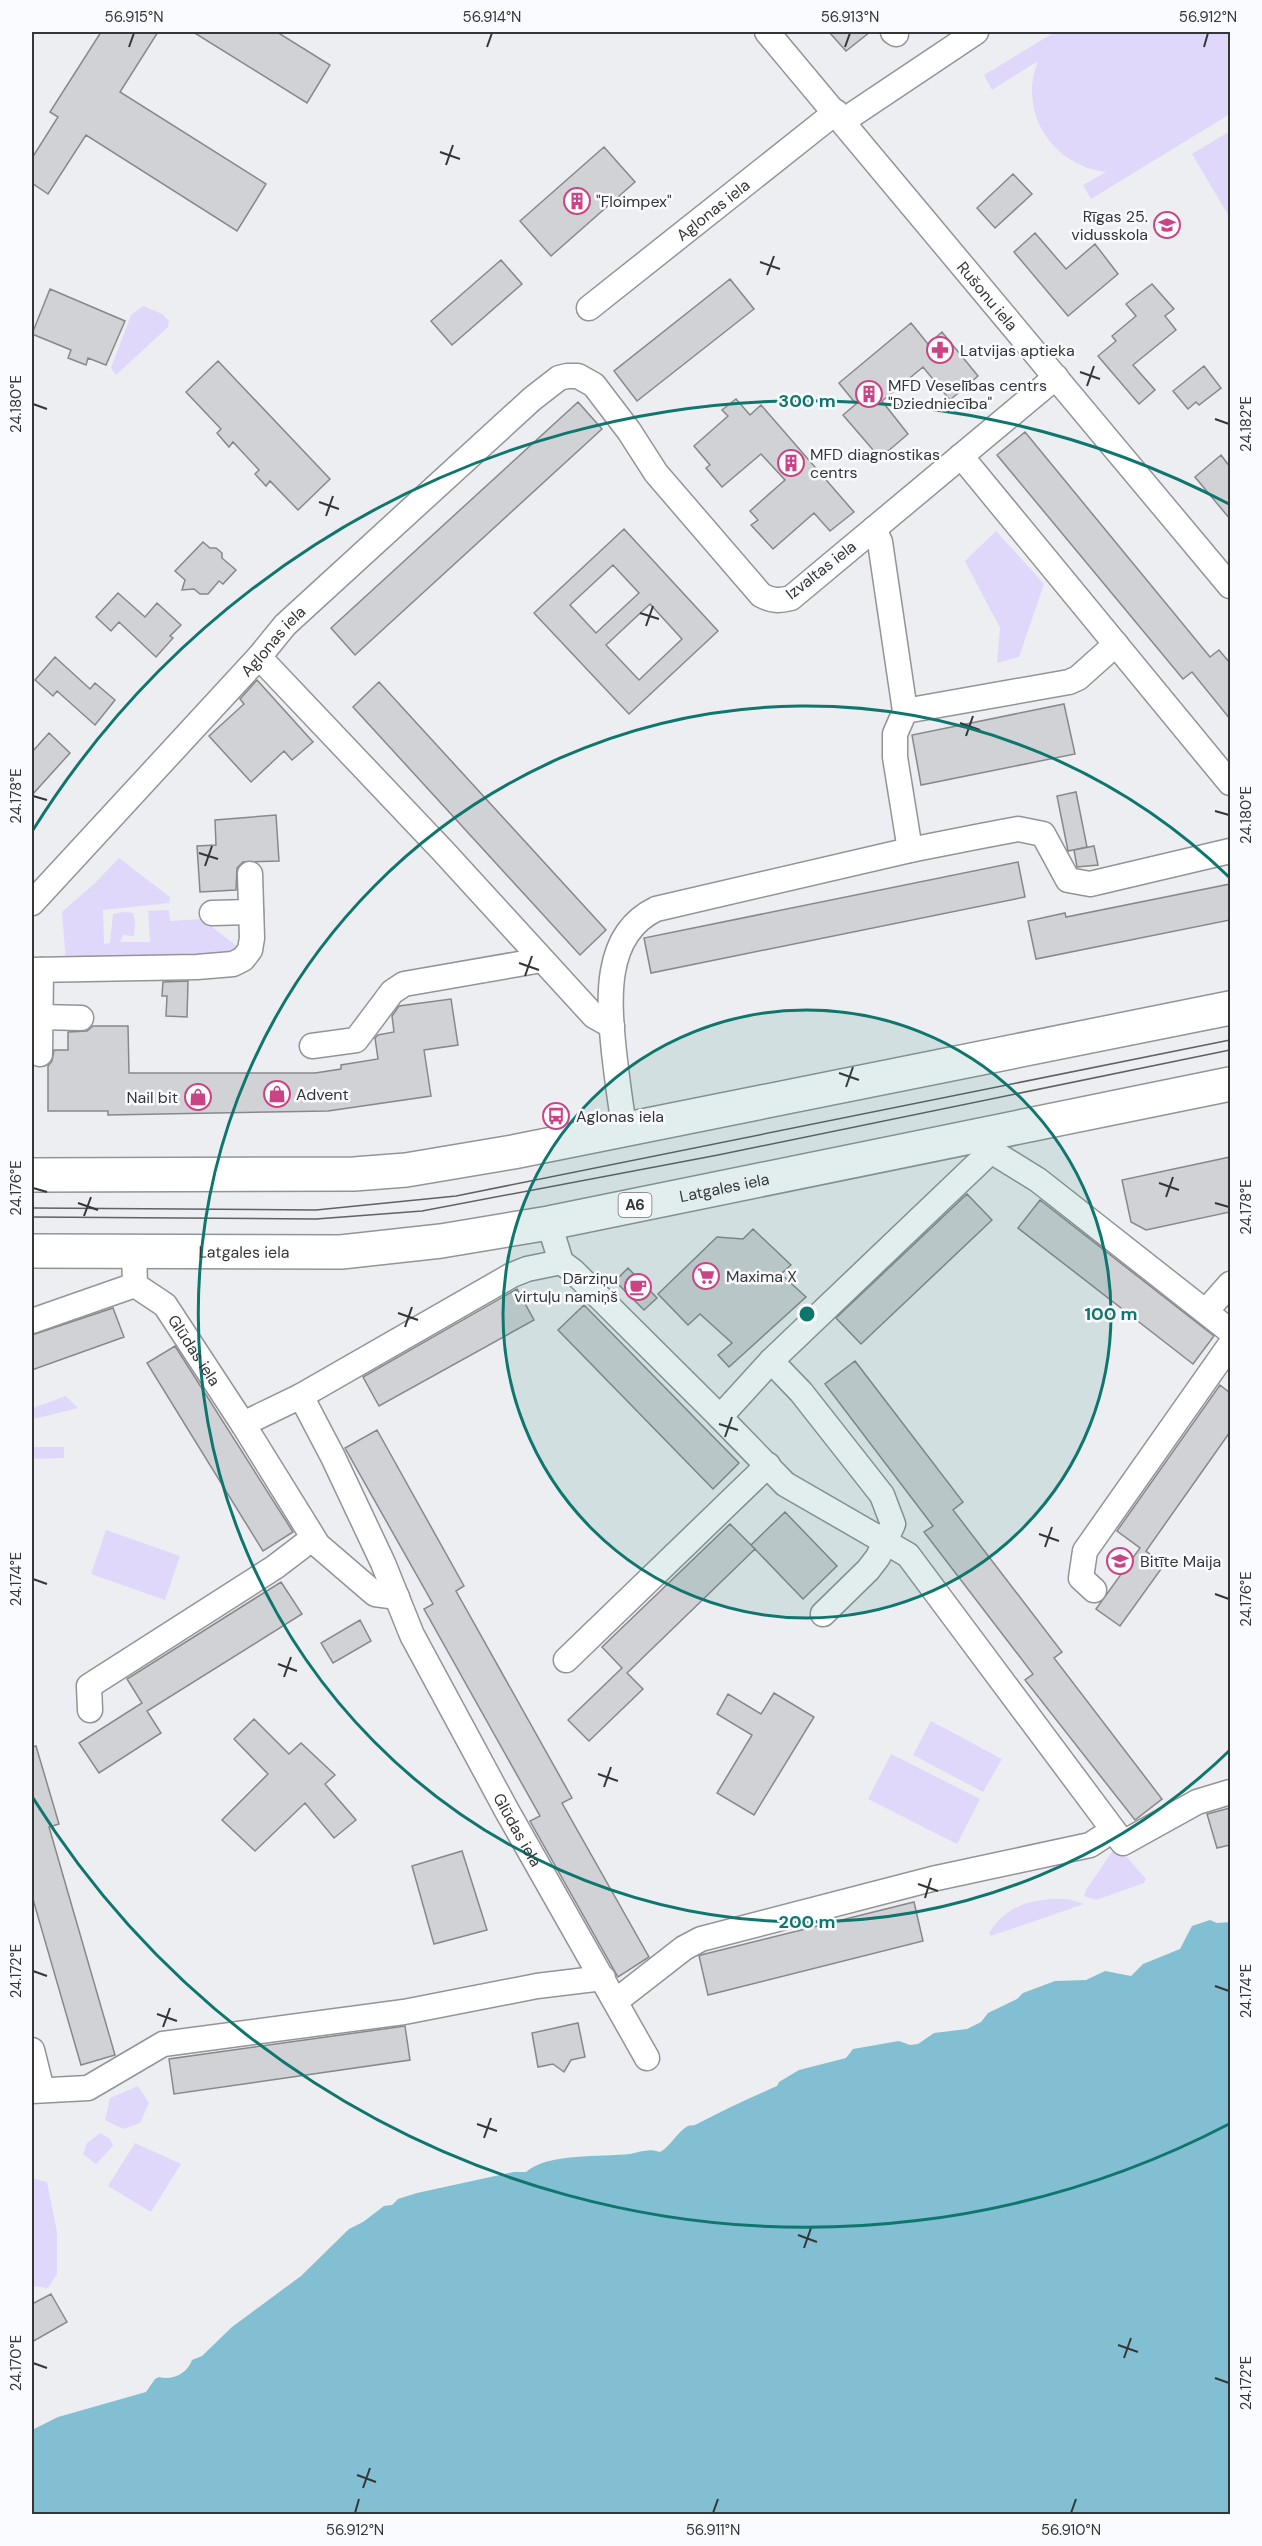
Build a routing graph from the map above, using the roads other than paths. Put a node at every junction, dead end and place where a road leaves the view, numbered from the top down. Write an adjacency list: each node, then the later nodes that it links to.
1 (767, 32): 3 (street, Rušonu iela)
2 (976, 32): 3 (street, Aglonas iela)
3 (840, 117): 4 (street, Aglonas iela); 5 (street, Rušonu iela)
4 (589, 308)
5 (1056, 377): 7 (street, Izvaltas iela); 9 (street, Rušonu iela)
6 (532, 399): 8 (street, Izvaltas iela); 11 (street, Aglonas iela)
7 (961, 456): 8 (street, Izvaltas iela); 10 (street)
8 (874, 529): 12 (street)
9 (1230, 586)
10 (1116, 644): 12 (street); 13 (street)
11 (259, 657): 17 (street, Aglonas iela); 20 (street)
12 (905, 711): 14 (street)
13 (1230, 783)
14 (910, 850): 15 (street); 25 (street)
15 (1230, 851)
16 (250, 874): 18 (street)
17 (32, 903)
18 (251, 912): 19 (street); 21 (street)
19 (212, 913)
20 (542, 960): 25 (street); 26 (street)
21 (36, 970): 23 (street)
22 (1230, 1008): 29 (highway)
23 (41, 1017): 24 (street); 27 (street)
24 (81, 1018)
25 (612, 1026): 29 (street)
26 (312, 1046)
27 (40, 1054)
28 (1230, 1084): 30 (highway, Latgales iela / A6)
29 (624, 1130): 31 (highway)
30 (989, 1142): 32 (highway, Latgales iela / A6); 38 (street); 42 (street)
31 (32, 1175)
32 (549, 1223): 34 (highway, Latgales iela / A6); 35 (street)
33 (32, 1251): 34 (highway, Latgales iela / A6)
34 (134, 1251): 37 (street)
35 (561, 1263): 43 (street); 44 (street)
36 (1230, 1284): 38 (street)
37 (135, 1285): 39 (street); 45 (street, Glūdas iela)
38 (1207, 1310): 40 (street)
39 (32, 1321)
40 (1230, 1331)
41 (1230, 1345): 49 (street)
42 (771, 1361): 44 (street); 48 (street)
43 (301, 1396): 45 (street); 50 (street, Glūdas iela)
44 (720, 1417): 46 (street)
45 (243, 1424): 47 (street, Glūdas iela)
46 (768, 1465): 48 (street); 52 (street)
47 (313, 1538): 50 (street, Glūdas iela); 53 (street)
48 (885, 1542): 51 (street); 55 (street)
49 (1094, 1590)
50 (398, 1597): 56 (street, Glūdas iela)
51 (823, 1614)
52 (566, 1660)
53 (90, 1710)
54 (1230, 1792): 55 (street)
55 (1113, 1830): 57 (street)
56 (603, 1978): 57 (street, Glūdas iela); 60 (street)
57 (616, 2001): 59 (street, Glūdas iela)
58 (32, 2050): 60 (street)
59 (647, 2058)
60 (37, 2091)

